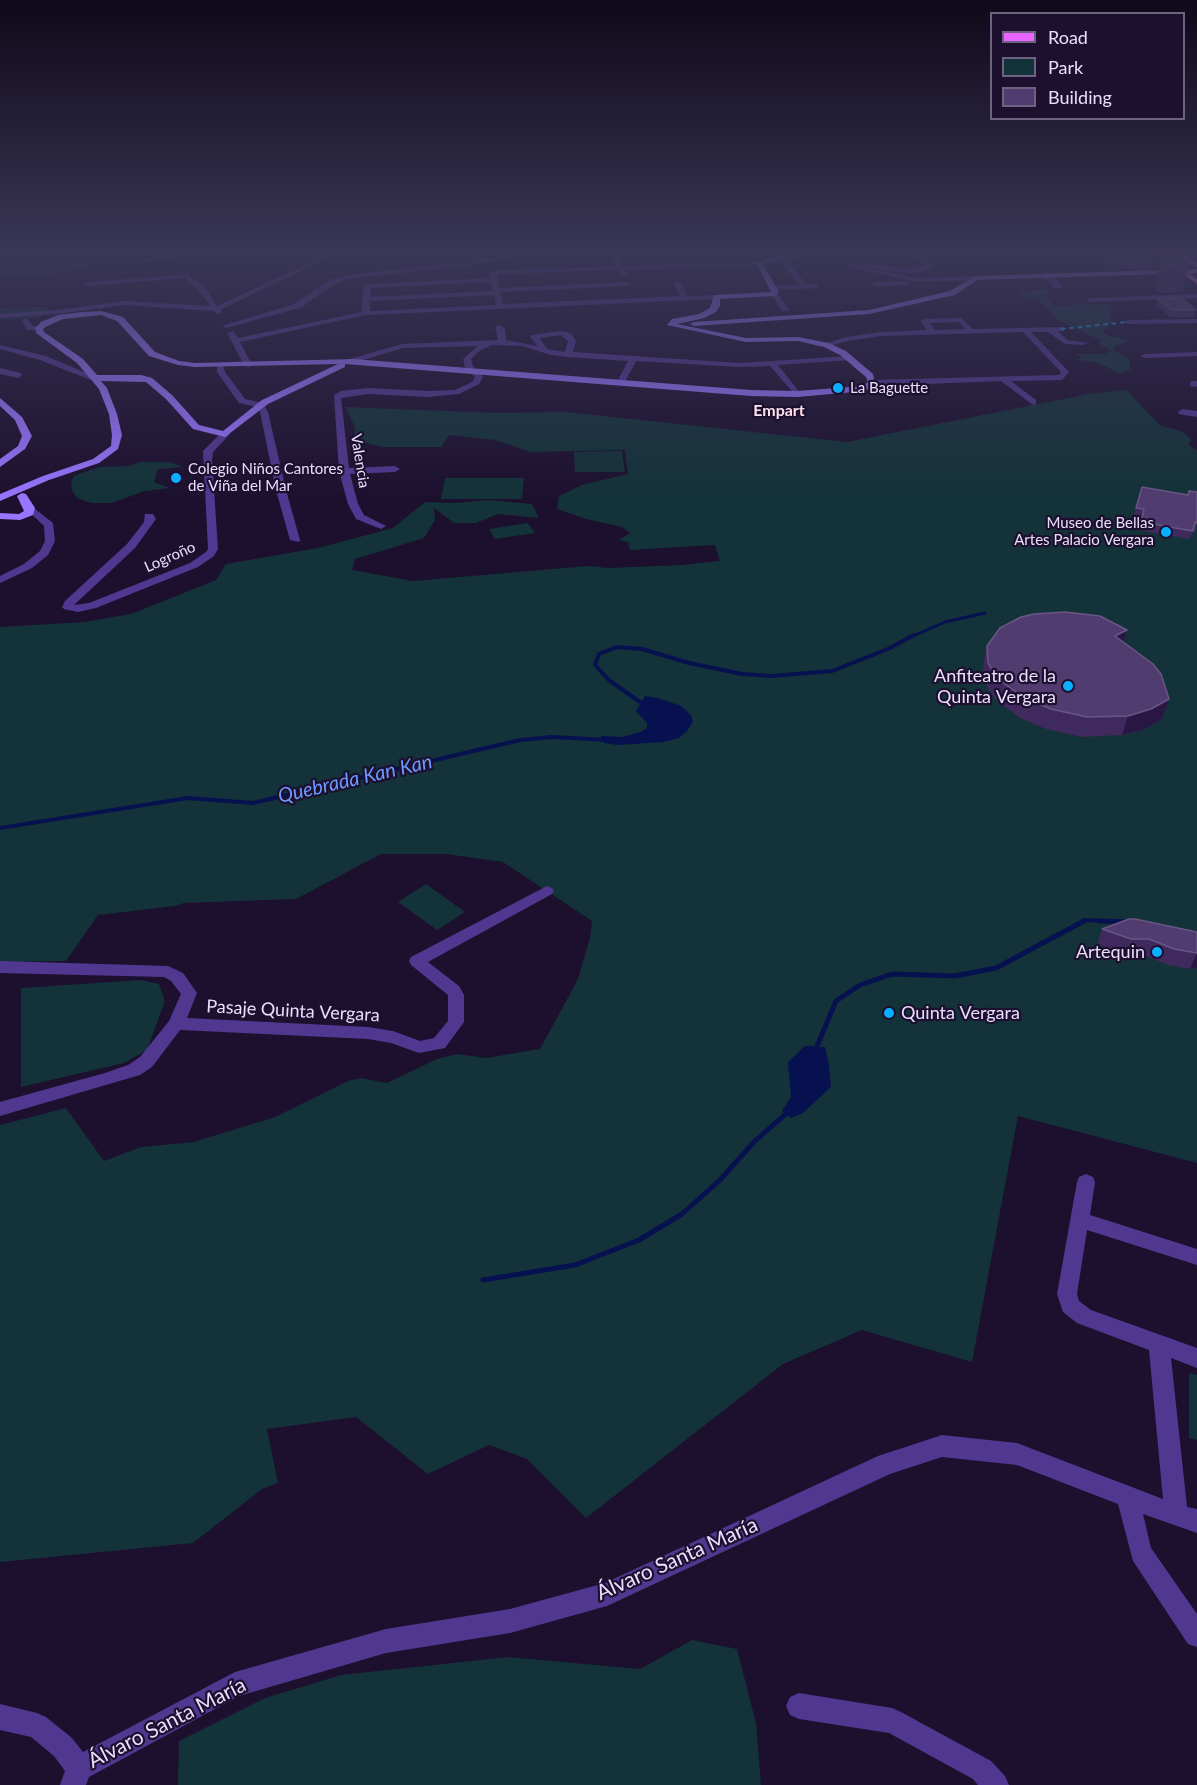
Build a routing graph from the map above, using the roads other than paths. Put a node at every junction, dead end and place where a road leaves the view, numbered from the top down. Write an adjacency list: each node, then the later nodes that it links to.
1 (43, 335): 30 (street)
2 (136, 335): 26 (street)
3 (232, 335): 12 (street)
4 (262, 335): 12 (street)
5 (499, 335): 13 (street)
6 (545, 335): 17 (street)
7 (568, 335): 19 (street)
8 (720, 335): 15 (street)
9 (874, 335): 15 (street)
10 (1030, 335): 31 (street)
11 (1057, 335): 14 (street)
12 (235, 341): 25 (street)
13 (498, 342): 17 (street); 23 (street); 28 (street)
14 (1083, 343)
15 (826, 345): 21 (street)
16 (0, 347): 30 (street)
17 (543, 350): 19 (street)
18 (1197, 354): 20 (street)
19 (568, 355): 22 (street)
20 (1145, 356)
21 (850, 358): 24 (street); 34 (street)
22 (633, 360): 24 (street); 33 (street)
23 (353, 361): 25 (street); 28 (street); 39 (street, Logroño)
24 (772, 363): 36 (street)
25 (248, 364): 26 (street)
26 (220, 366): 39 (street)
27 (0, 370): 29 (street)
28 (474, 371): 33 (street); 45 (street, Valencia)
29 (18, 375)
30 (94, 378): 32 (street); 35 (street)
31 (1002, 378): 34 (street); 38 (street)
32 (119, 379): 35 (street); 42 (street)
33 (621, 382): 36 (street)
34 (872, 383): 36 (street)
35 (103, 388): 46 (street)
36 (797, 394)
37 (0, 401): 43 (street)
38 (1033, 402)
39 (260, 405): 42 (street, Logroño); 55 (street)
40 (1182, 412): 41 (street)
41 (1197, 414)
42 (225, 434): 51 (street, Logroño)
43 (0, 464)
44 (395, 469): 45 (street)
45 (344, 471): 54 (street, Valencia)
46 (31, 484): 47 (street); 48 (street)
47 (5, 496): 48 (street)
48 (22, 496): 49 (street)
49 (30, 508): 52 (street); 53 (street)
50 (0, 516): 52 (street)
51 (149, 516)
52 (20, 517): 53 (street)
53 (44, 521): 56 (street)
54 (381, 526)
55 (295, 540)
56 (0, 580)
57 (547, 891): 59 (street, Pasaje Quinta Vergara)
58 (0, 967): 59 (street)
59 (176, 1024): 60 (street)
60 (0, 1109)
61 (1086, 1182): 62 (street)
62 (1081, 1220): 63 (street); 64 (street)
63 (1197, 1257)
64 (1159, 1345): 65 (street); 67 (street)
65 (1197, 1358)
66 (1128, 1497): 67 (street, Álvaro Santa María); 68 (street); 71 (street, Álvaro Santa María)
67 (1186, 1518)
68 (1197, 1635)
69 (799, 1706): 72 (street)
70 (0, 1716): 71 (street, Álvaro Santa María)
71 (76, 1776)
72 (996, 1785)

